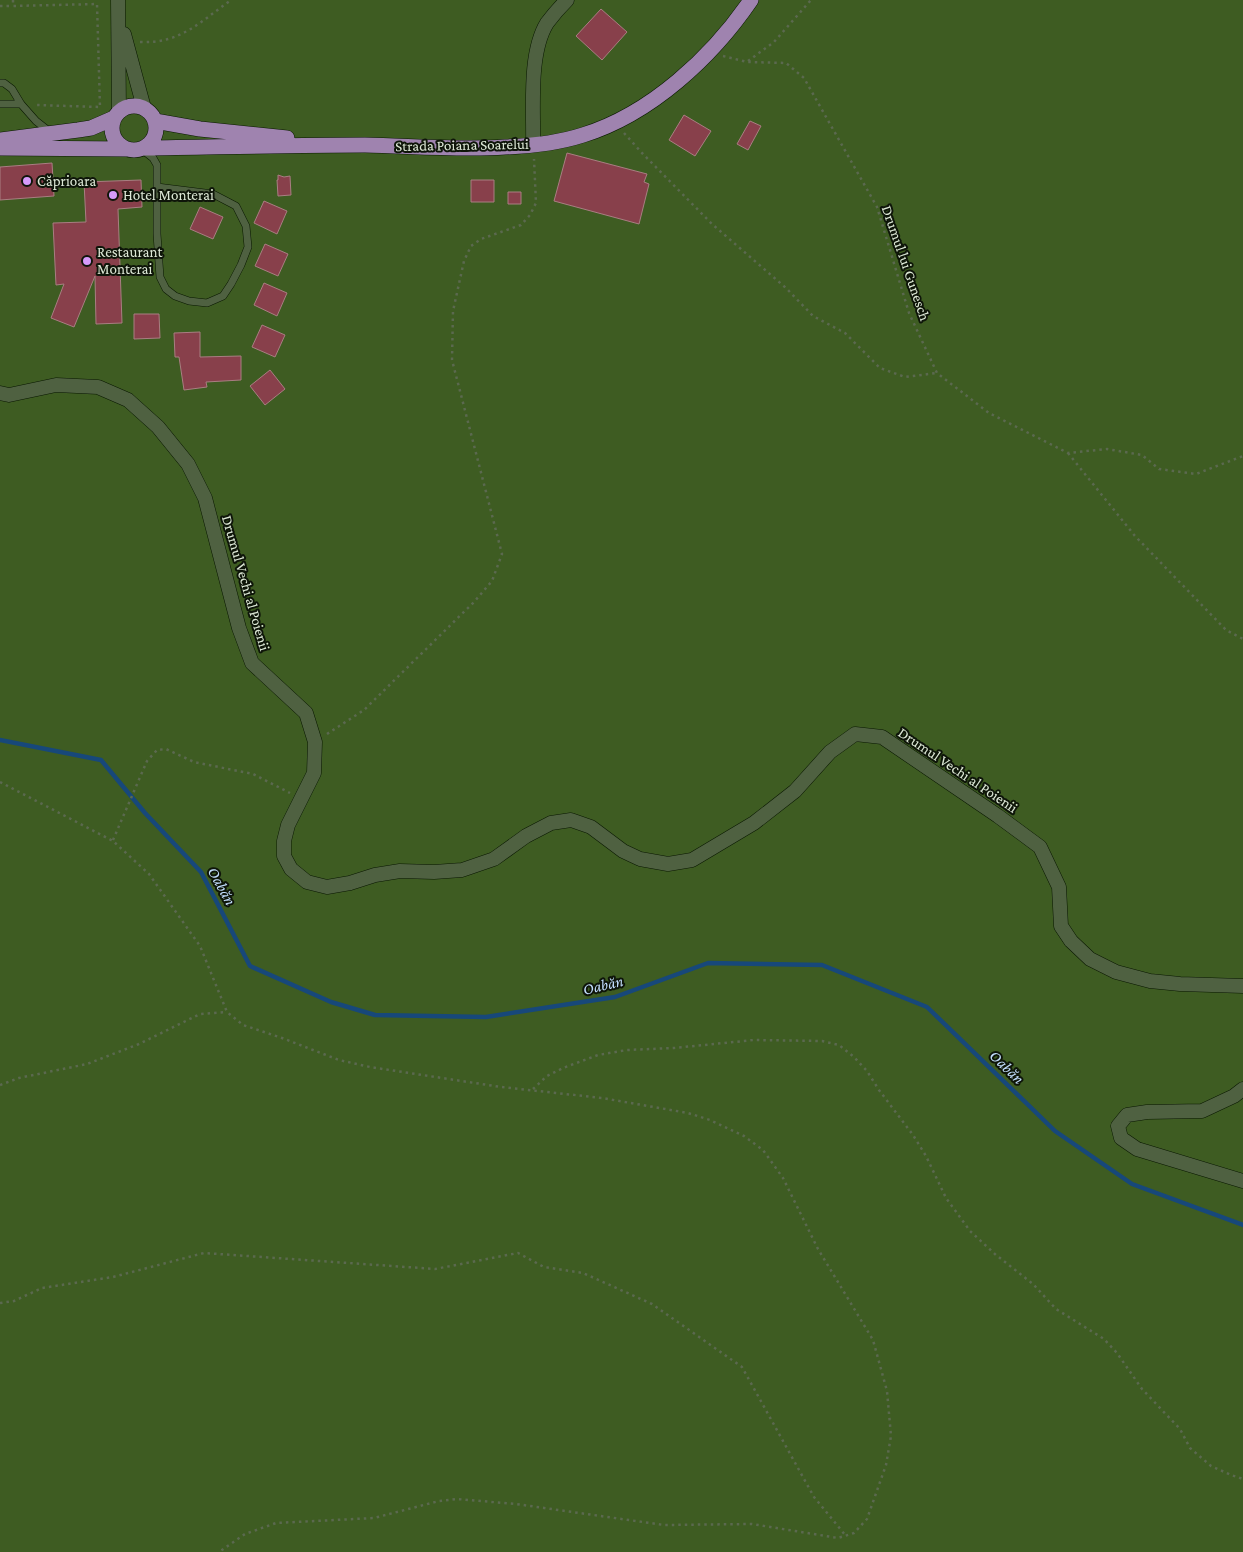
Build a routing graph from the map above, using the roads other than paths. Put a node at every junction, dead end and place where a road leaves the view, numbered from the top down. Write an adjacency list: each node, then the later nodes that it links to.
1 (567, 0): 12 (street)
2 (751, 0): 12 (main road, Strada Poiana Soarelui)
3 (119, 6): 7 (street); 8 (street)
4 (0, 83): 5 (lane)
5 (21, 104): 6 (lane); 10 (lane)
6 (2, 105)
7 (144, 108): 8 (main road); 9 (main road)
8 (117, 115): 10 (main road); 15 (main road)
9 (155, 121): 13 (main road, Strada Poiana Soarelui); 16 (main road)
10 (52, 133): 11 (main road)
11 (0, 140)
12 (534, 145): 13 (main road, Strada Poiana Soarelui)
13 (367, 146): 16 (main road, Strada Poiana Soarelui)
14 (0, 148): 15 (main road)
15 (126, 149): 16 (main road)
16 (144, 149): 17 (lane)
17 (157, 186): 17 (lane)
18 (0, 393): 19 (street, Drumul Vechi al Poienii)
19 (1243, 986)
20 (1243, 1089): 21 (street)
21 (1243, 1181)

